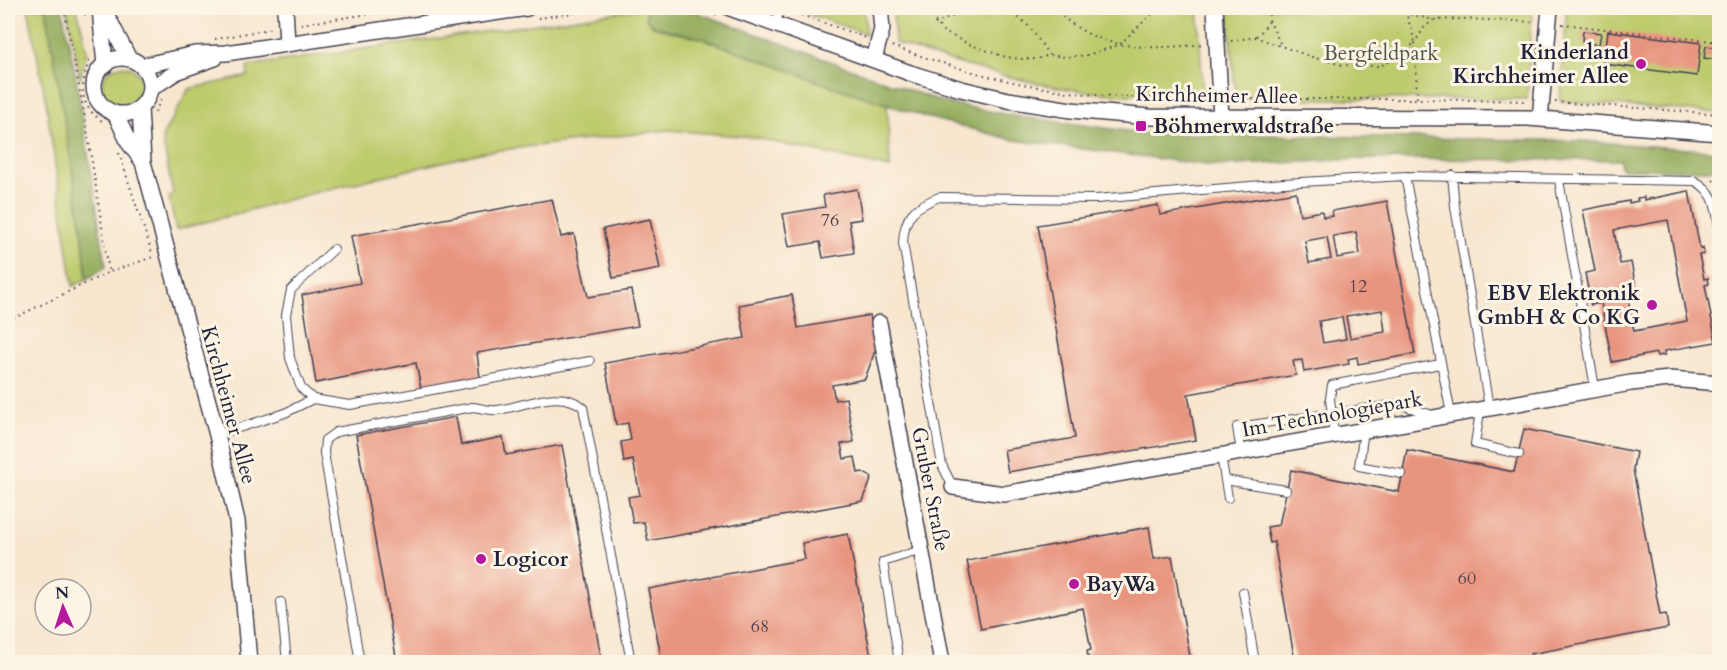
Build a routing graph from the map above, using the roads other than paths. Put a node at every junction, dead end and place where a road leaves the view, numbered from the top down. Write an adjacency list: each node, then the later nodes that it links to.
1 (101, 8): 14 (street); 15 (street)
2 (285, 8): 11 (street)
3 (527, 8): 9 (street)
4 (730, 8): 10 (street, Kirchheimer Allee)
5 (781, 8): 10 (lane)
6 (880, 8): 13 (street)
7 (1215, 8): 18 (street)
8 (1550, 8): 20 (street)
9 (509, 9): 11 (street)
10 (775, 24): 13 (street, Kirchheimer Allee)
11 (287, 44): 12 (street)
12 (226, 53): 14 (street); 16 (street)
13 (874, 59): 18 (street, Kirchheimer Allee)
14 (135, 62): 15 (street); 16 (street)
15 (105, 66): 19 (street)
16 (150, 89): 17 (street)
17 (140, 108): 19 (street); 22 (street, Kirchheimer Allee)
18 (1221, 118): 20 (street, Kirchheimer Allee)
19 (111, 119): 22 (street, Kirchheimer Allee)
20 (1540, 119): 21 (street, Kirchheimer Allee)
21 (1719, 132)
22 (142, 162): 38 (street, Kirchheimer Allee)
23 (1452, 175): 24 (lane); 25 (lane); 34 (lane)
24 (1405, 176): 30 (lane); 45 (lane)
25 (1559, 180): 26 (lane); 32 (lane)
26 (1719, 231)
27 (334, 249): 33 (lane)
28 (879, 323): 48 (street, Gruber Straße)
29 (590, 362): 33 (lane)
30 (1440, 364): 35 (lane); 36 (lane)
31 (1719, 383): 32 (street, Im Technologiepark)
32 (1595, 388): 34 (street, Im Technologiepark)
33 (313, 399): 38 (lane)
34 (1483, 408): 36 (street, Im Technologiepark); 41 (lane)
35 (1331, 414): 36 (lane); 39 (lane); 40 (lane)
36 (1444, 415): 37 (street, Im Technologiepark)
37 (1364, 430): 39 (street, Im Technologiepark); 43 (lane)
38 (217, 435): 51 (street, Kirchheimer Allee)
39 (1334, 435): 40 (street, Im Technologiepark)
40 (1241, 452): 42 (street, Im Technologiepark)
41 (1519, 454)
42 (1221, 455): 44 (lane); 45 (street, Im Technologiepark)
43 (1402, 474)
44 (1225, 480): 46 (lane); 47 (lane)
45 (953, 487)
46 (1286, 490)
47 (1228, 498)
48 (921, 550): 55 (lane); 56 (street, Gruber Straße)
49 (1243, 592): 57 (lane)
50 (281, 602): 52 (lane)
51 (249, 663)
52 (287, 663)
53 (360, 663): 54 (lane)
54 (631, 663)
55 (899, 663)
56 (942, 663)
57 (1255, 663)

